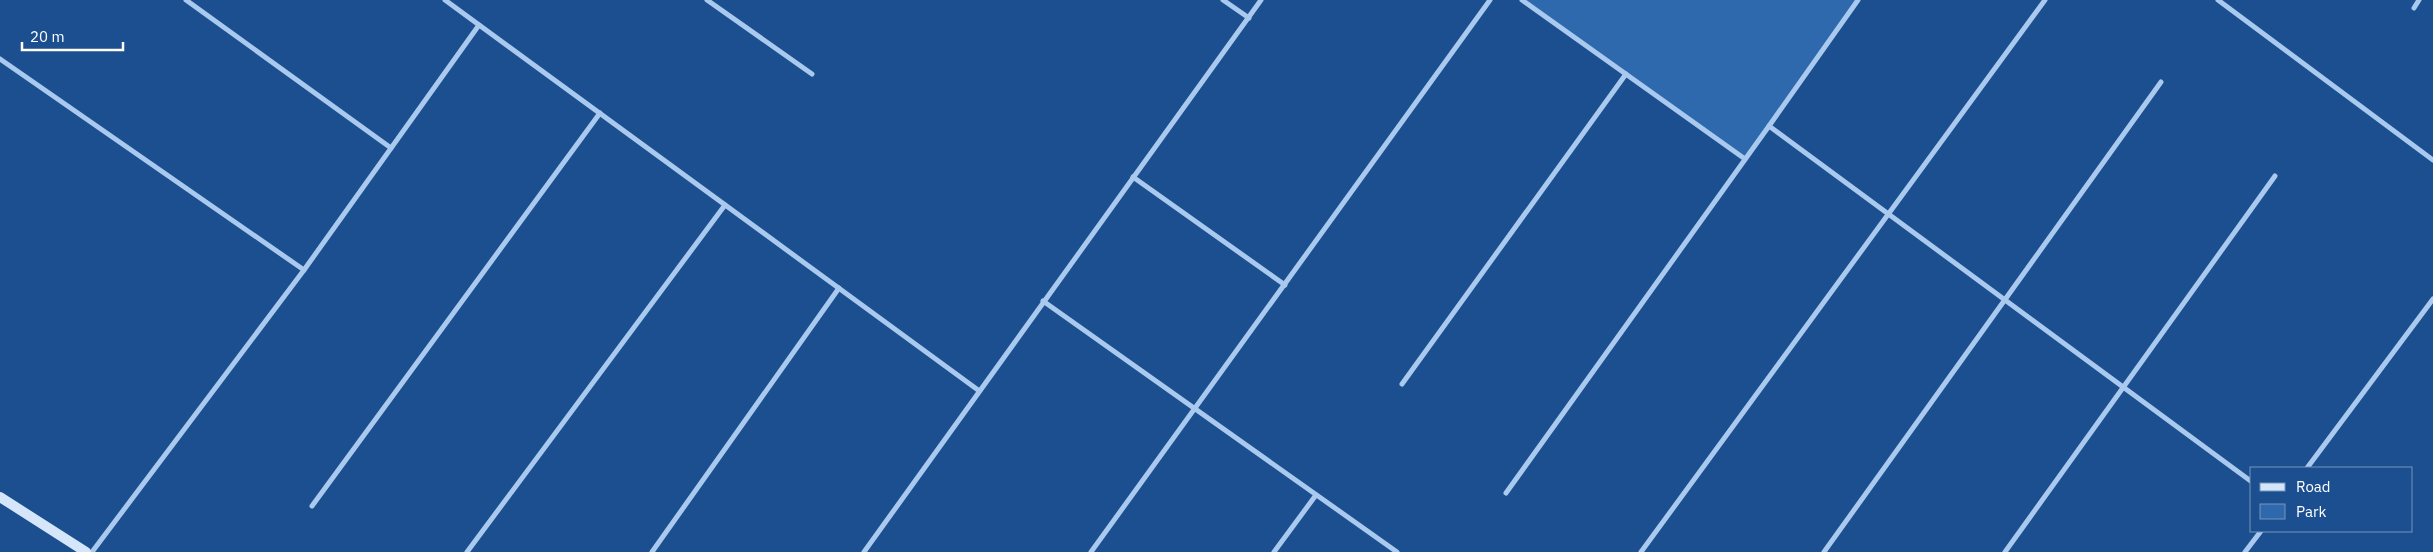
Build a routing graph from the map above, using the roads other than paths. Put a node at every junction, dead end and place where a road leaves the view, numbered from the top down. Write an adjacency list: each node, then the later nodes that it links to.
1 (186, 0): 21 (street)
2 (445, 0): 14 (street)
3 (707, 0): 16 (street)
4 (1223, 0): 13 (street)
5 (1261, 0): 13 (street)
6 (1490, 0): 29 (street)
7 (1522, 0): 17 (street)
8 (1858, 0): 20 (street)
9 (2045, 0): 27 (street)
10 (2218, 0): 23 (street)
11 (2419, 0): 12 (street)
12 (2414, 8)
13 (1249, 18): 25 (street)
14 (479, 24): 19 (street); 21 (street)
15 (0, 59): 28 (street)
16 (812, 74)
17 (1626, 74): 22 (street); 34 (street)
18 (2162, 82): 32 (street)
19 (600, 113): 26 (street); 43 (street)
20 (1769, 126): 22 (street); 27 (street)
21 (391, 148): 28 (street)
22 (1746, 159): 40 (street)
23 (2433, 160)
24 (2275, 176): 35 (street)
25 (1133, 177): 29 (street); 33 (street)
26 (725, 205): 30 (street); 47 (street)
27 (1889, 214): 32 (street); 53 (street)
28 (304, 270): 46 (street)
29 (1285, 285): 37 (street)
30 (838, 288): 36 (street); 48 (street)
31 (2433, 299): 38 (street)
32 (2006, 300): 35 (street); 54 (street)
33 (1043, 301): 36 (street); 37 (street)
34 (1402, 384)
35 (2123, 387): 39 (street); 55 (street)
36 (978, 390): 49 (street)
37 (1195, 409): 41 (street); 50 (street)
38 (2308, 467)
39 (2250, 481)
40 (1506, 493)
41 (1316, 495): 51 (street); 52 (street)
42 (0, 497): 45 (main road)
43 (312, 506)
44 (2259, 532): 56 (street)
45 (86, 552)
46 (92, 552)
47 (467, 552)
48 (652, 552)
49 (864, 552)
50 (1091, 552)
51 (1274, 552)
52 (1397, 552)
53 (1642, 552)
54 (1824, 552)
55 (2005, 552)
56 (2245, 552)

